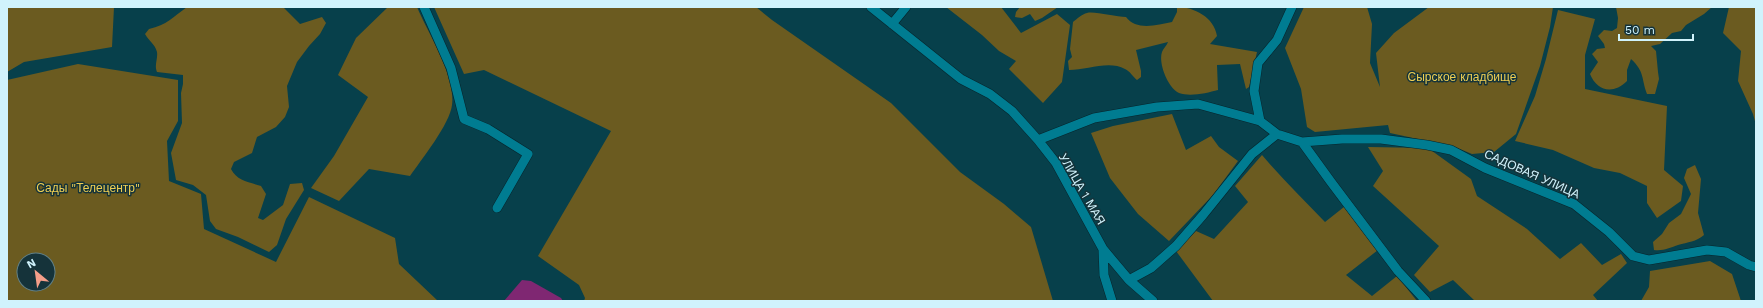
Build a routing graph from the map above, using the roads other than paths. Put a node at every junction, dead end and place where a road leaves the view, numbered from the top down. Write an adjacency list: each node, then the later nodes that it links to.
1 (424, 7): 10 (street)
2 (871, 7): 5 (street, УЛИЦА 1 МАЯ)
3 (906, 7): 5 (street)
4 (1292, 7): 6 (street)
5 (892, 24): 8 (street, УЛИЦА 1 МАЯ)
6 (1260, 121): 7 (street, САДОВАЯ УЛИЦА); 8 (street, САДОВАЯ УЛИЦА)
7 (1277, 134): 9 (street, САДОВАЯ УЛИЦА); 13 (street)
8 (1038, 140): 11 (street, УЛИЦА 1 МАЯ)
9 (1302, 142): 12 (street, САДОВАЯ УЛИЦА); 16 (street)
10 (497, 208)
11 (1103, 249): 13 (street, УЛИЦА 1 МАЯ); 14 (street)
12 (1756, 267)
13 (1129, 280): 15 (street, УЛИЦА 1 МАЯ)
14 (1112, 301)
15 (1153, 301)
16 (1426, 301)

